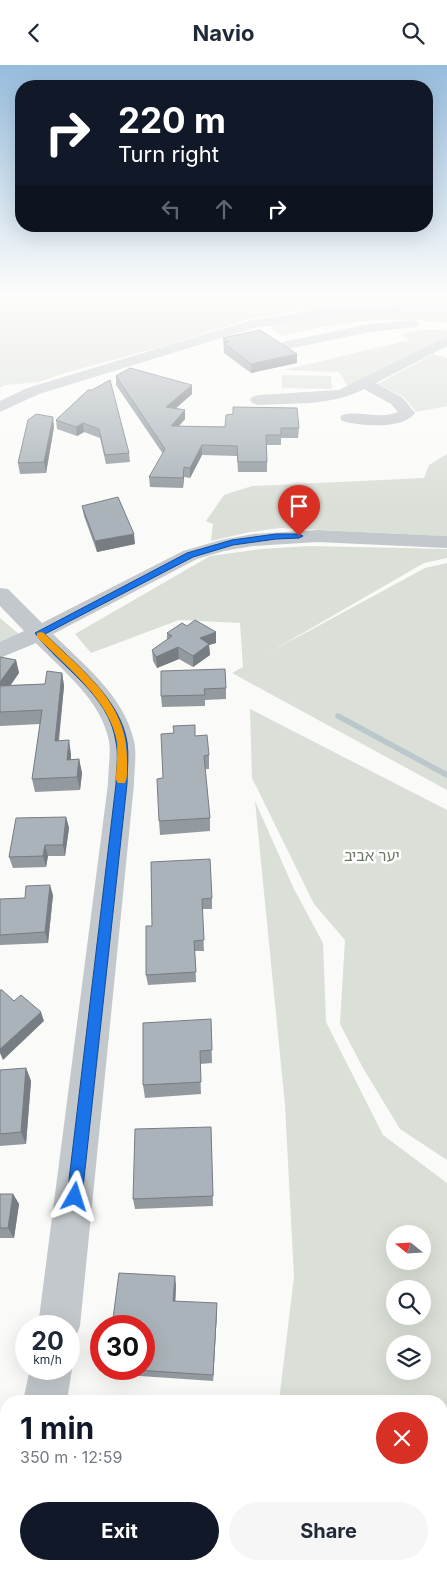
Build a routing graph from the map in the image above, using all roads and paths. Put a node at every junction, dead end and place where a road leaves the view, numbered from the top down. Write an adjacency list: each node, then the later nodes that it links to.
1 (111, 367): 6 (street)
2 (387, 367): 3 (street)
3 (365, 383): 4 (street); 7 (street)
4 (336, 396): 5 (street); 7 (street)
5 (258, 400)
6 (0, 407)
7 (348, 418): 8 (street)
8 (356, 435)
9 (447, 542): 11 (street)
10 (0, 594): 11 (street)
11 (39, 633): 12 (street); 13 (street)
12 (0, 651)
13 (60, 1315)
14 (50, 1380): 15 (street)
15 (46, 1395)

